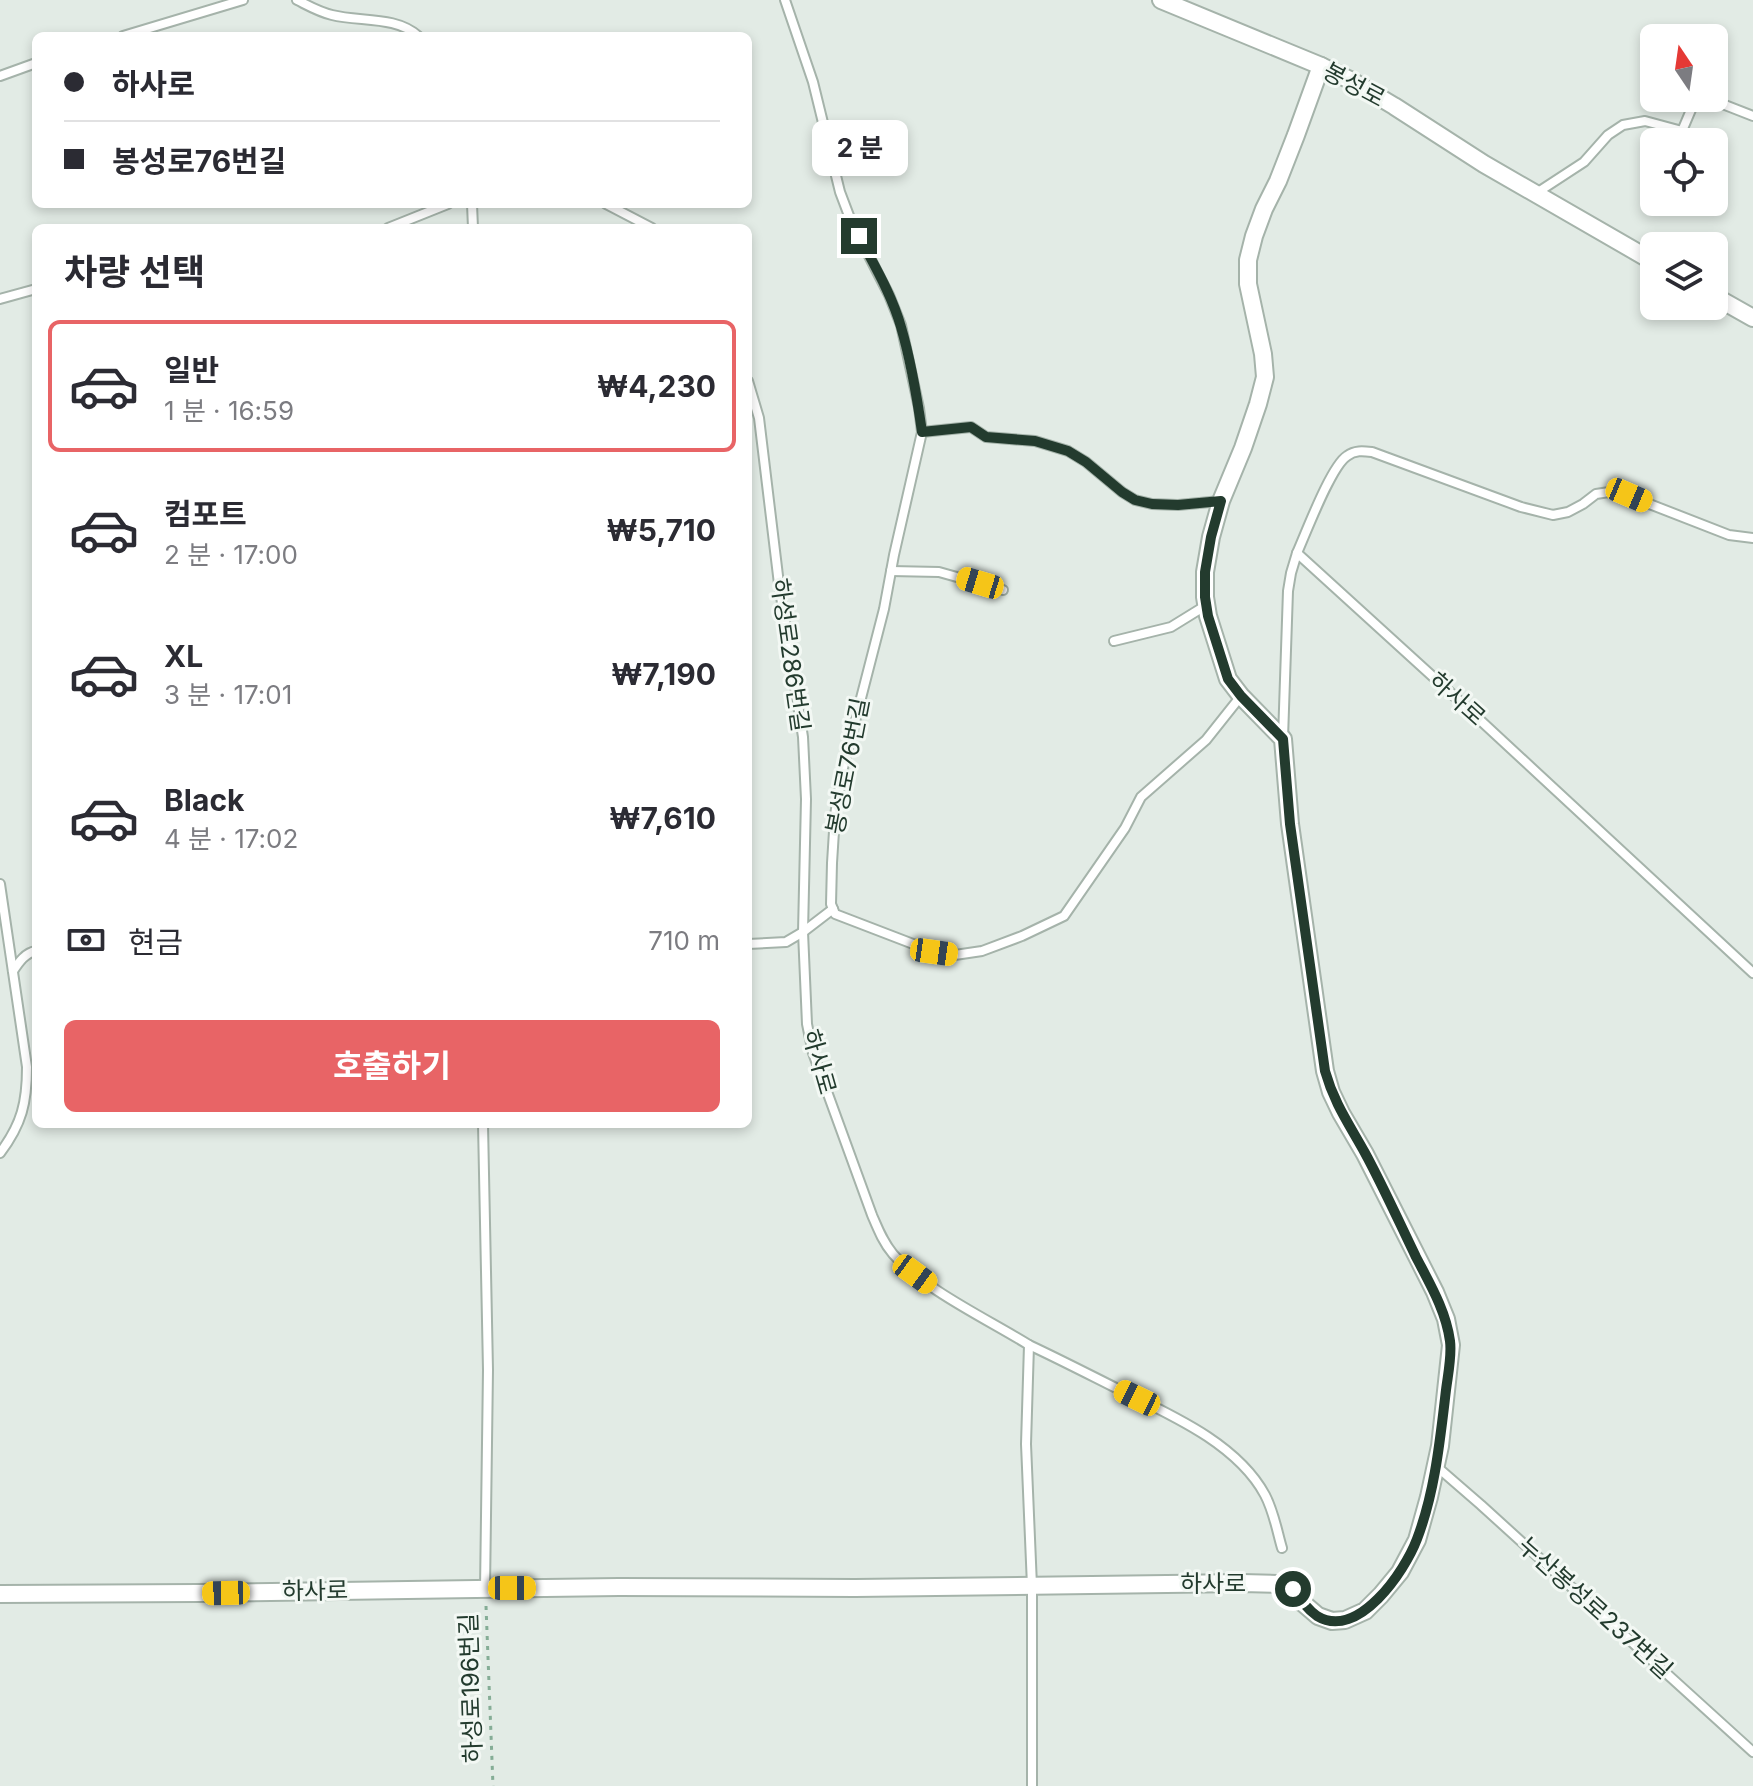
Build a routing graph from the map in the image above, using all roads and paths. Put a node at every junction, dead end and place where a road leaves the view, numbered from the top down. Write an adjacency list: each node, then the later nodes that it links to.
1 (297, 0): 6 (lane)
2 (785, 0): 24 (lane, 봉성로76번길)
3 (1161, 0): 8 (street, 봉성로)
4 (237, 1): 5 (lane)
5 (136, 32)
6 (413, 32)
7 (32, 64): 9 (lane)
8 (1321, 66): 13 (street, 봉성로); 25 (street)
9 (0, 76)
10 (1728, 106): 12 (lane)
11 (1690, 112): 13 (lane)
12 (1753, 116)
13 (1535, 194): 18 (street, 봉성로)
14 (438, 208): 16 (lane)
15 (614, 208): 17 (lane)
16 (398, 224)
17 (644, 224)
18 (1640, 254)
19 (32, 290): 20 (lane)
20 (0, 299)
21 (1728, 304): 22 (street)
22 (1753, 318)
23 (752, 394): 36 (lane, 하성로286번길)
24 (922, 432): 25 (lane); 28 (lane, 봉성로76번길)
25 (1221, 501): 30 (street)
26 (1753, 538): 27 (lane)
27 (1297, 553): 33 (lane, 하사로); 40 (lane, 하사로)
28 (891, 571): 29 (lane); 35 (lane, 봉성로76번길)
29 (1003, 590)
30 (1206, 605): 31 (lane); 32 (street)
31 (1114, 641)
32 (1241, 696): 33 (street); 35 (lane)
33 (1283, 739): 44 (street, 하사로)
34 (0, 884): 39 (lane)
35 (833, 909): 36 (lane)
36 (803, 932): 37 (lane); 43 (lane, 하사로)
37 (752, 944)
38 (32, 952): 39 (lane)
39 (13, 971): 42 (lane)
40 (1753, 973)
41 (483, 1128): 47 (lane)
42 (0, 1153)
43 (1029, 1345): 45 (lane, 하사로); 46 (lane)
44 (1436, 1466): 46 (street, 하사로); 49 (lane, 누산봉성로237번길)
45 (1282, 1548)
46 (1032, 1586): 47 (street, 하사로); 51 (lane)
47 (485, 1589): 48 (street, 하사로); 50 (path, 하성로196번길)
48 (0, 1594)
49 (1753, 1752)
50 (493, 1786)
51 (1032, 1786)

